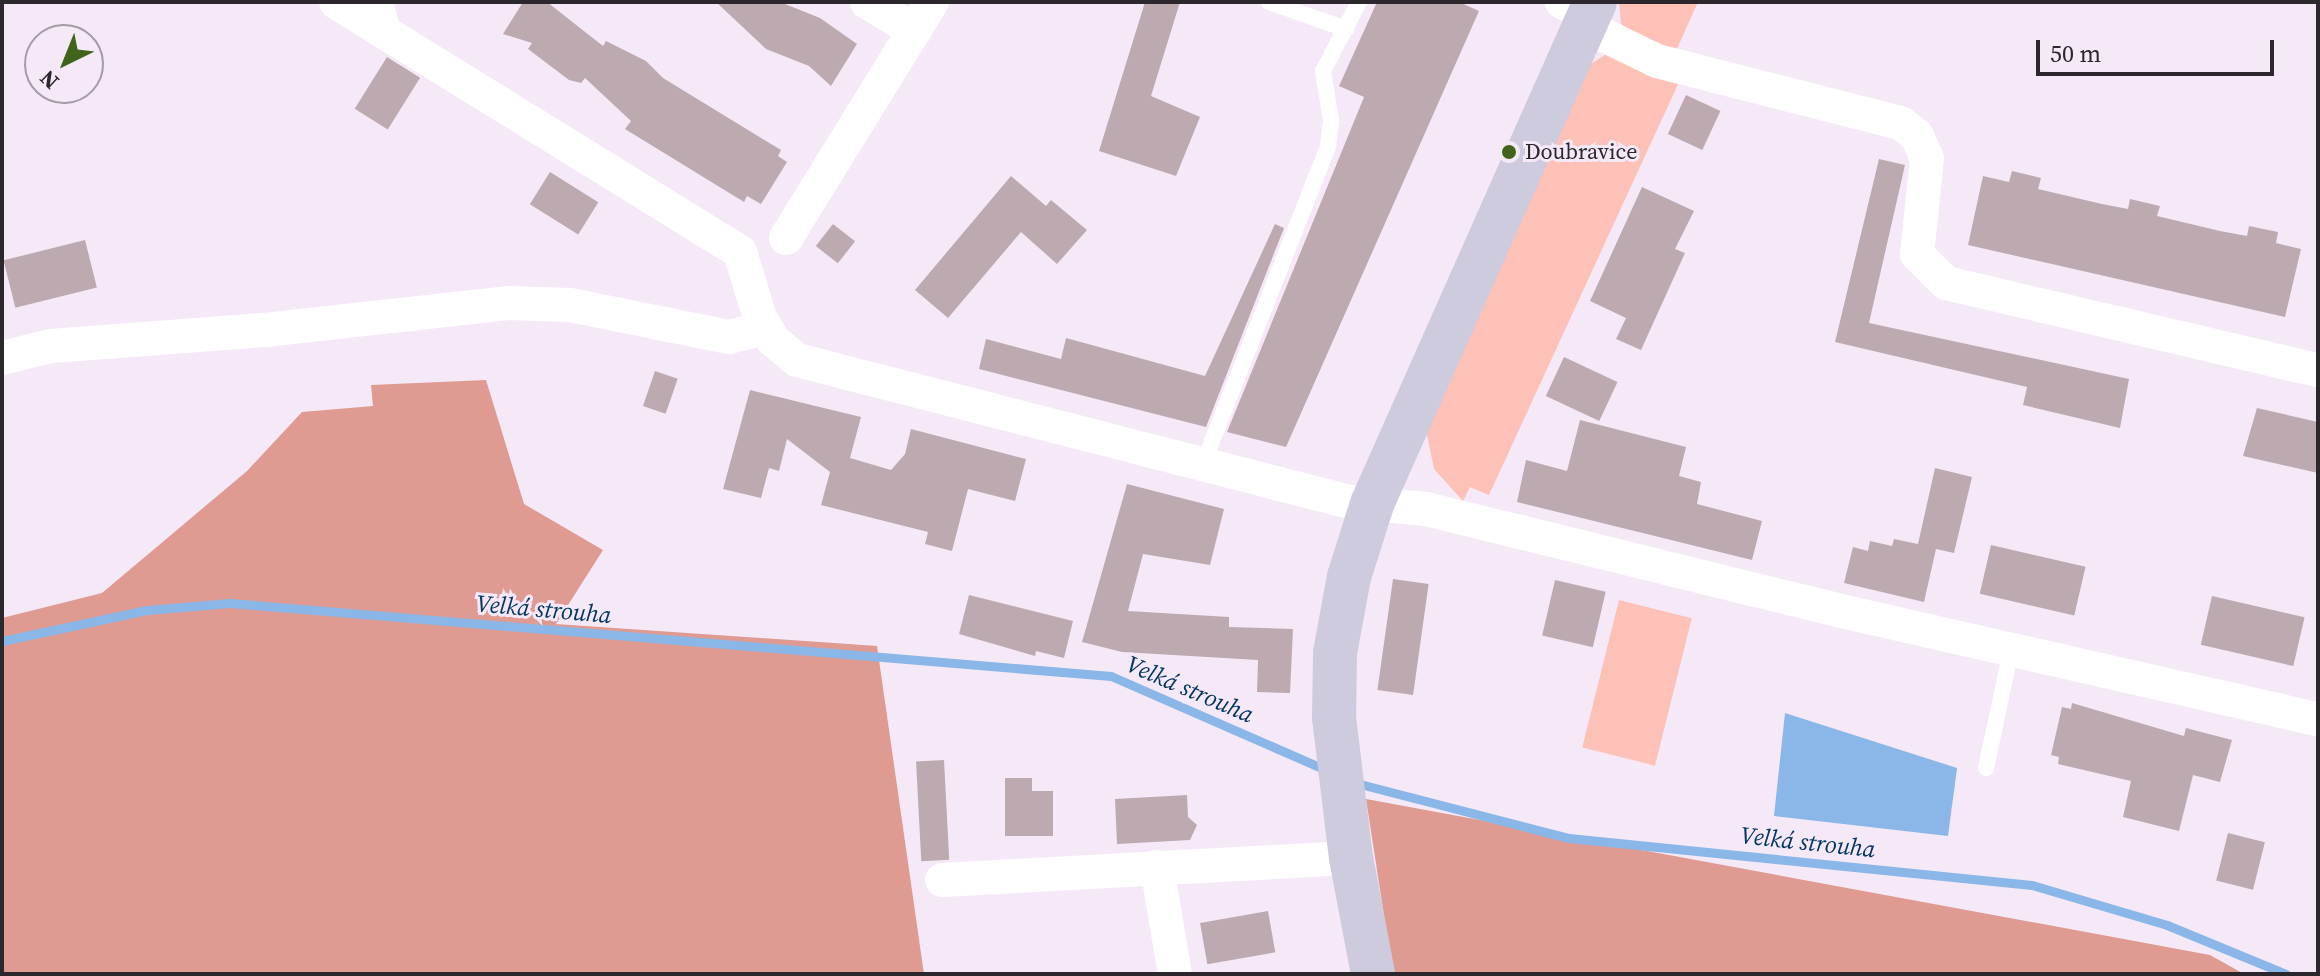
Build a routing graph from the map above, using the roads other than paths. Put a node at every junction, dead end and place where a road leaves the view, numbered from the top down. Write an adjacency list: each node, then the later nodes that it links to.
1 (336, 2): 7 (street)
2 (867, 2): 9 (street)
3 (932, 2): 9 (street)
4 (1269, 2): 8 (lane)
5 (1359, 2): 8 (lane)
6 (1583, 11): 13 (street); 15 (street)
7 (380, 17): 11 (street)
8 (1346, 29): 14 (lane)
9 (915, 31): 10 (street)
10 (786, 238)
11 (765, 328): 12 (street); 14 (street)
12 (2, 358)
13 (2318, 370)
14 (1203, 464): 15 (street)
15 (1372, 504): 16 (street); 19 (street)
16 (2011, 650): 17 (street); 18 (lane)
17 (2318, 719)
18 (1986, 768)
19 (1351, 858): 20 (street); 23 (street)
20 (1157, 867): 21 (street); 22 (street)
21 (942, 880)
22 (1175, 974)
23 (1373, 974)

